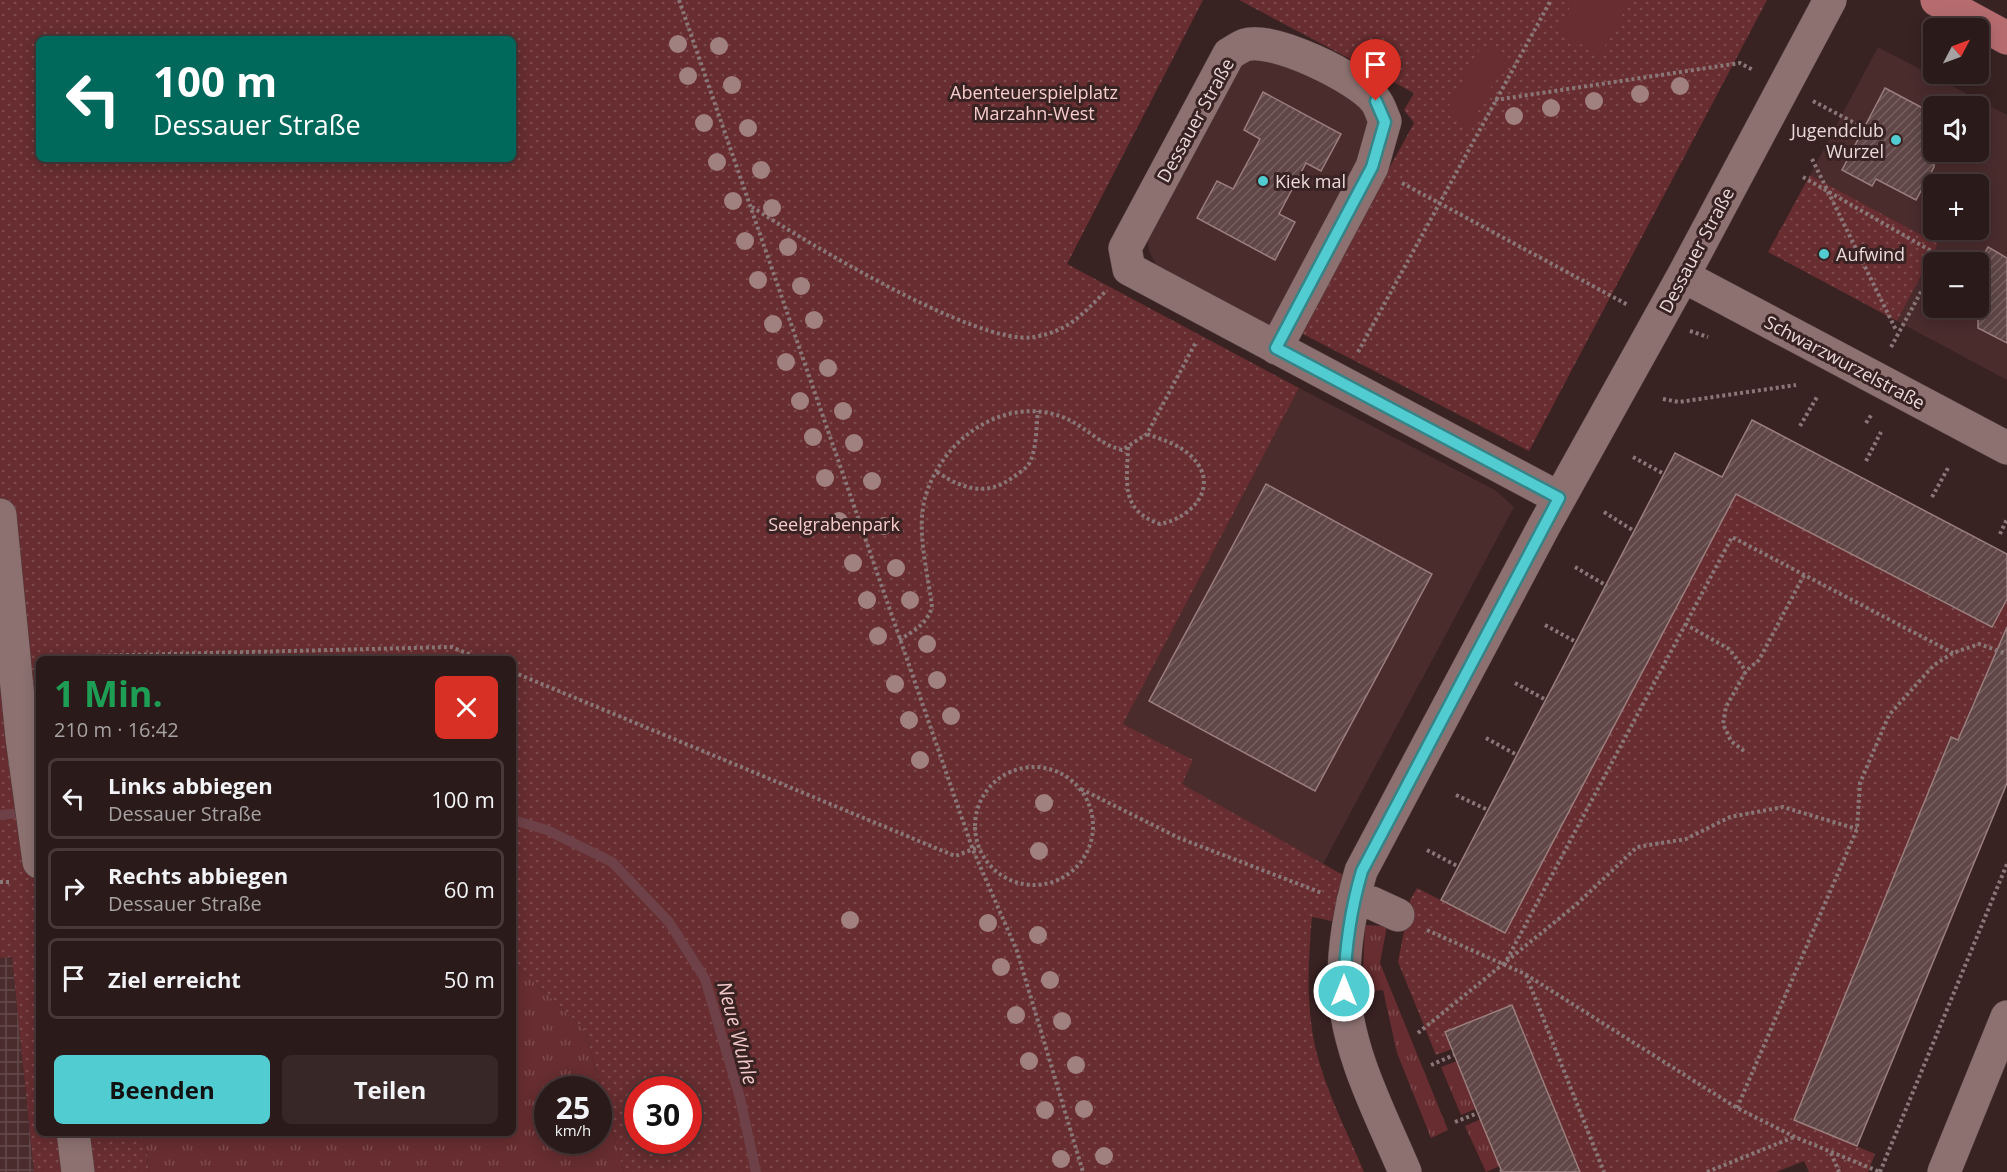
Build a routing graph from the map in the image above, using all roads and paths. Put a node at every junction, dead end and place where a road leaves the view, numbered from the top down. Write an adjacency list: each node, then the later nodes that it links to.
1 (679, 0): 15 (path)
2 (1551, 0): 8 (path)
3 (1830, 0): 7 (street, Dessauer Straße)
4 (1936, 0): 5 (main road)
5 (2007, 38)
6 (1740, 63): 8 (path)
7 (1784, 86): 9 (path); 18 (street, Dessauer Straße)
8 (1494, 100): 14 (path)
9 (1864, 128)
10 (1812, 159): 13 (path)
11 (1372, 167): 14 (path); 17 (street, Dessauer Straße); 23 (street, Dessauer Straße)
12 (1803, 177): 13 (path)
13 (1828, 192): 16 (path); 22 (path)
14 (1438, 201): 20 (path); 25 (path)
15 (751, 207): 17 (path); 53 (path)
16 (1933, 252)
17 (1130, 269): 21 (street)
18 (1683, 276): 24 (street, Schwarzwurzelstraße); 41 (street, Dessauer Straße)
19 (1923, 288): 24 (path)
20 (1616, 300)
21 (1212, 313): 23 (street); 32 (path)
22 (1896, 330)
23 (1276, 348): 25 (street)
24 (1875, 377): 34 (street, Schwarzwurzelstraße)
25 (1341, 383): 41 (street)
26 (1796, 385): 28 (path)
27 (1817, 397): 30 (path)
28 (1663, 399)
29 (1038, 411): 33 (path); 38 (path); 38 (path)
30 (1800, 426)
31 (1881, 432): 36 (path)
32 (1148, 434): 33 (path); 33 (path)
33 (1128, 447)
34 (2007, 448)
35 (1633, 457): 39 (path)
36 (1866, 461)
37 (1948, 468): 40 (path)
38 (937, 472): 53 (path)
39 (1664, 474)
40 (1932, 497)
41 (1559, 498): 78 (street, Dessauer Straße)
42 (1604, 512): 45 (path)
43 (0, 515): 48 (street)
44 (2007, 519): 46 (path)
45 (1634, 531)
46 (2000, 534)
47 (1575, 567): 50 (path)
48 (4, 573): 60 (street)
49 (1804, 575): 51 (path); 55 (path); 61 (path)
50 (1607, 586)
51 (1685, 624): 61 (path); 80 (path)
52 (1545, 625): 54 (path)
53 (899, 640): 74 (path)
54 (1576, 642)
55 (1953, 653): 56 (path); 71 (path)
56 (2007, 654)
57 (94, 656): 58 (path)
58 (474, 656)
59 (36, 657): 60 (path)
60 (15, 658): 72 (street)
61 (1746, 671): 66 (path)
62 (516, 673): 74 (path)
63 (1515, 683): 64 (path)
64 (1546, 700)
65 (1486, 738): 67 (path)
66 (1744, 751)
67 (1517, 755)
68 (1080, 788): 73 (path); 73 (path); 78 (path)
69 (1456, 795): 70 (path)
70 (1488, 810)
71 (1857, 829): 80 (path); 86 (path)
72 (36, 841)
73 (979, 847): 74 (path)
74 (973, 850): 93 (path)
75 (1427, 850): 77 (path)
76 (2007, 864): 98 (path)
77 (1459, 867)
78 (1353, 901): 79 (street); 94 (street, Dessauer Straße)
79 (1398, 915): 80 (path)
80 (1504, 965): 81 (path); 83 (path)
81 (1526, 974): 86 (path); 95 (path)
82 (2007, 1017): 99 (street)
83 (1418, 1033)
84 (1454, 1055): 85 (path)
85 (1431, 1065)
86 (1737, 1108): 90 (path)
87 (1478, 1113): 88 (path)
88 (1455, 1122)
89 (74, 1136): 92 (street)
90 (1795, 1137): 91 (path); 96 (path)
91 (1831, 1152): 97 (path); 98 (path)
92 (78, 1172)
93 (1083, 1172)
94 (1405, 1172)
95 (1604, 1172)
96 (1707, 1172)
97 (1839, 1172)
98 (1880, 1172)
99 (1944, 1172)

